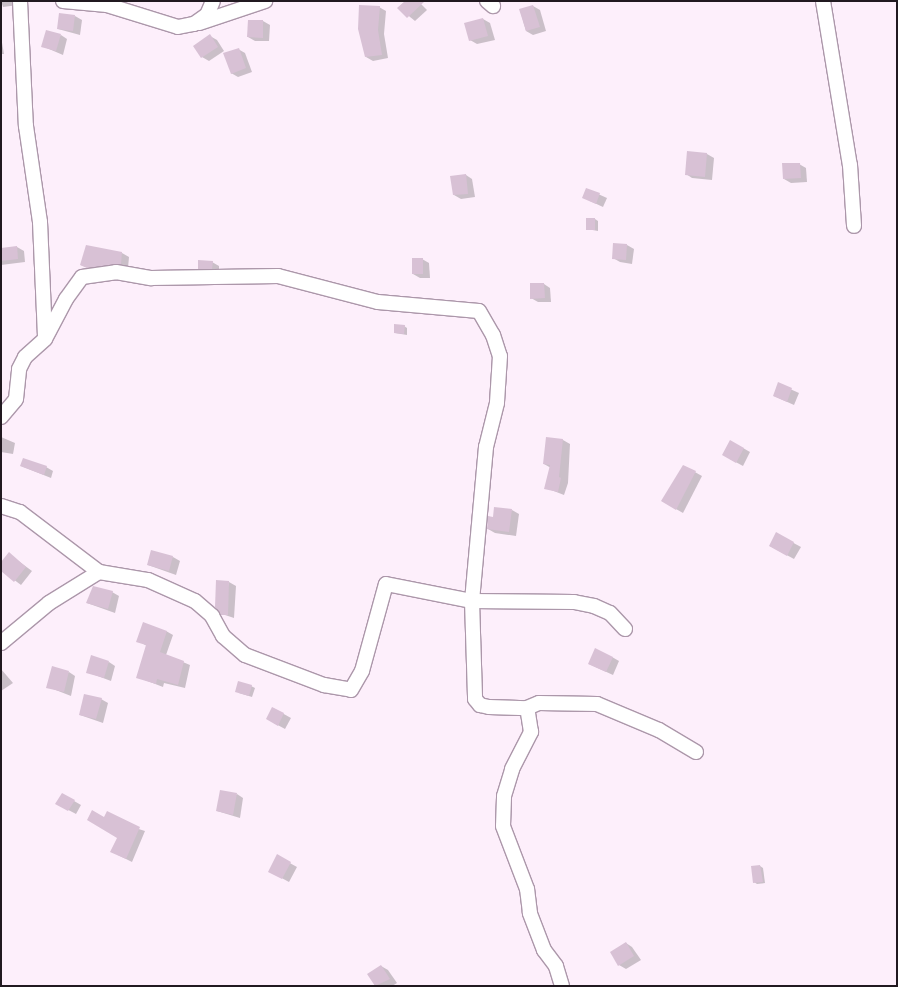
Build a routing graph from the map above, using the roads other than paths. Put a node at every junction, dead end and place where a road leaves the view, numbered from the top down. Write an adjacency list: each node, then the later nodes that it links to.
1 (20, 1): 8 (street)
2 (63, 1): 6 (street)
3 (213, 1): 6 (street)
4 (265, 1): 6 (street)
5 (824, 1): 7 (street)
6 (194, 24)
7 (854, 226)
8 (45, 339): 9 (street); 12 (street)
9 (1, 417)
10 (1, 506): 11 (street)
11 (99, 572): 12 (street); 14 (street)
12 (472, 601): 13 (street); 15 (street)
13 (625, 629)
14 (1, 643)
15 (527, 708): 16 (street); 17 (street)
16 (696, 752)
17 (562, 986)

